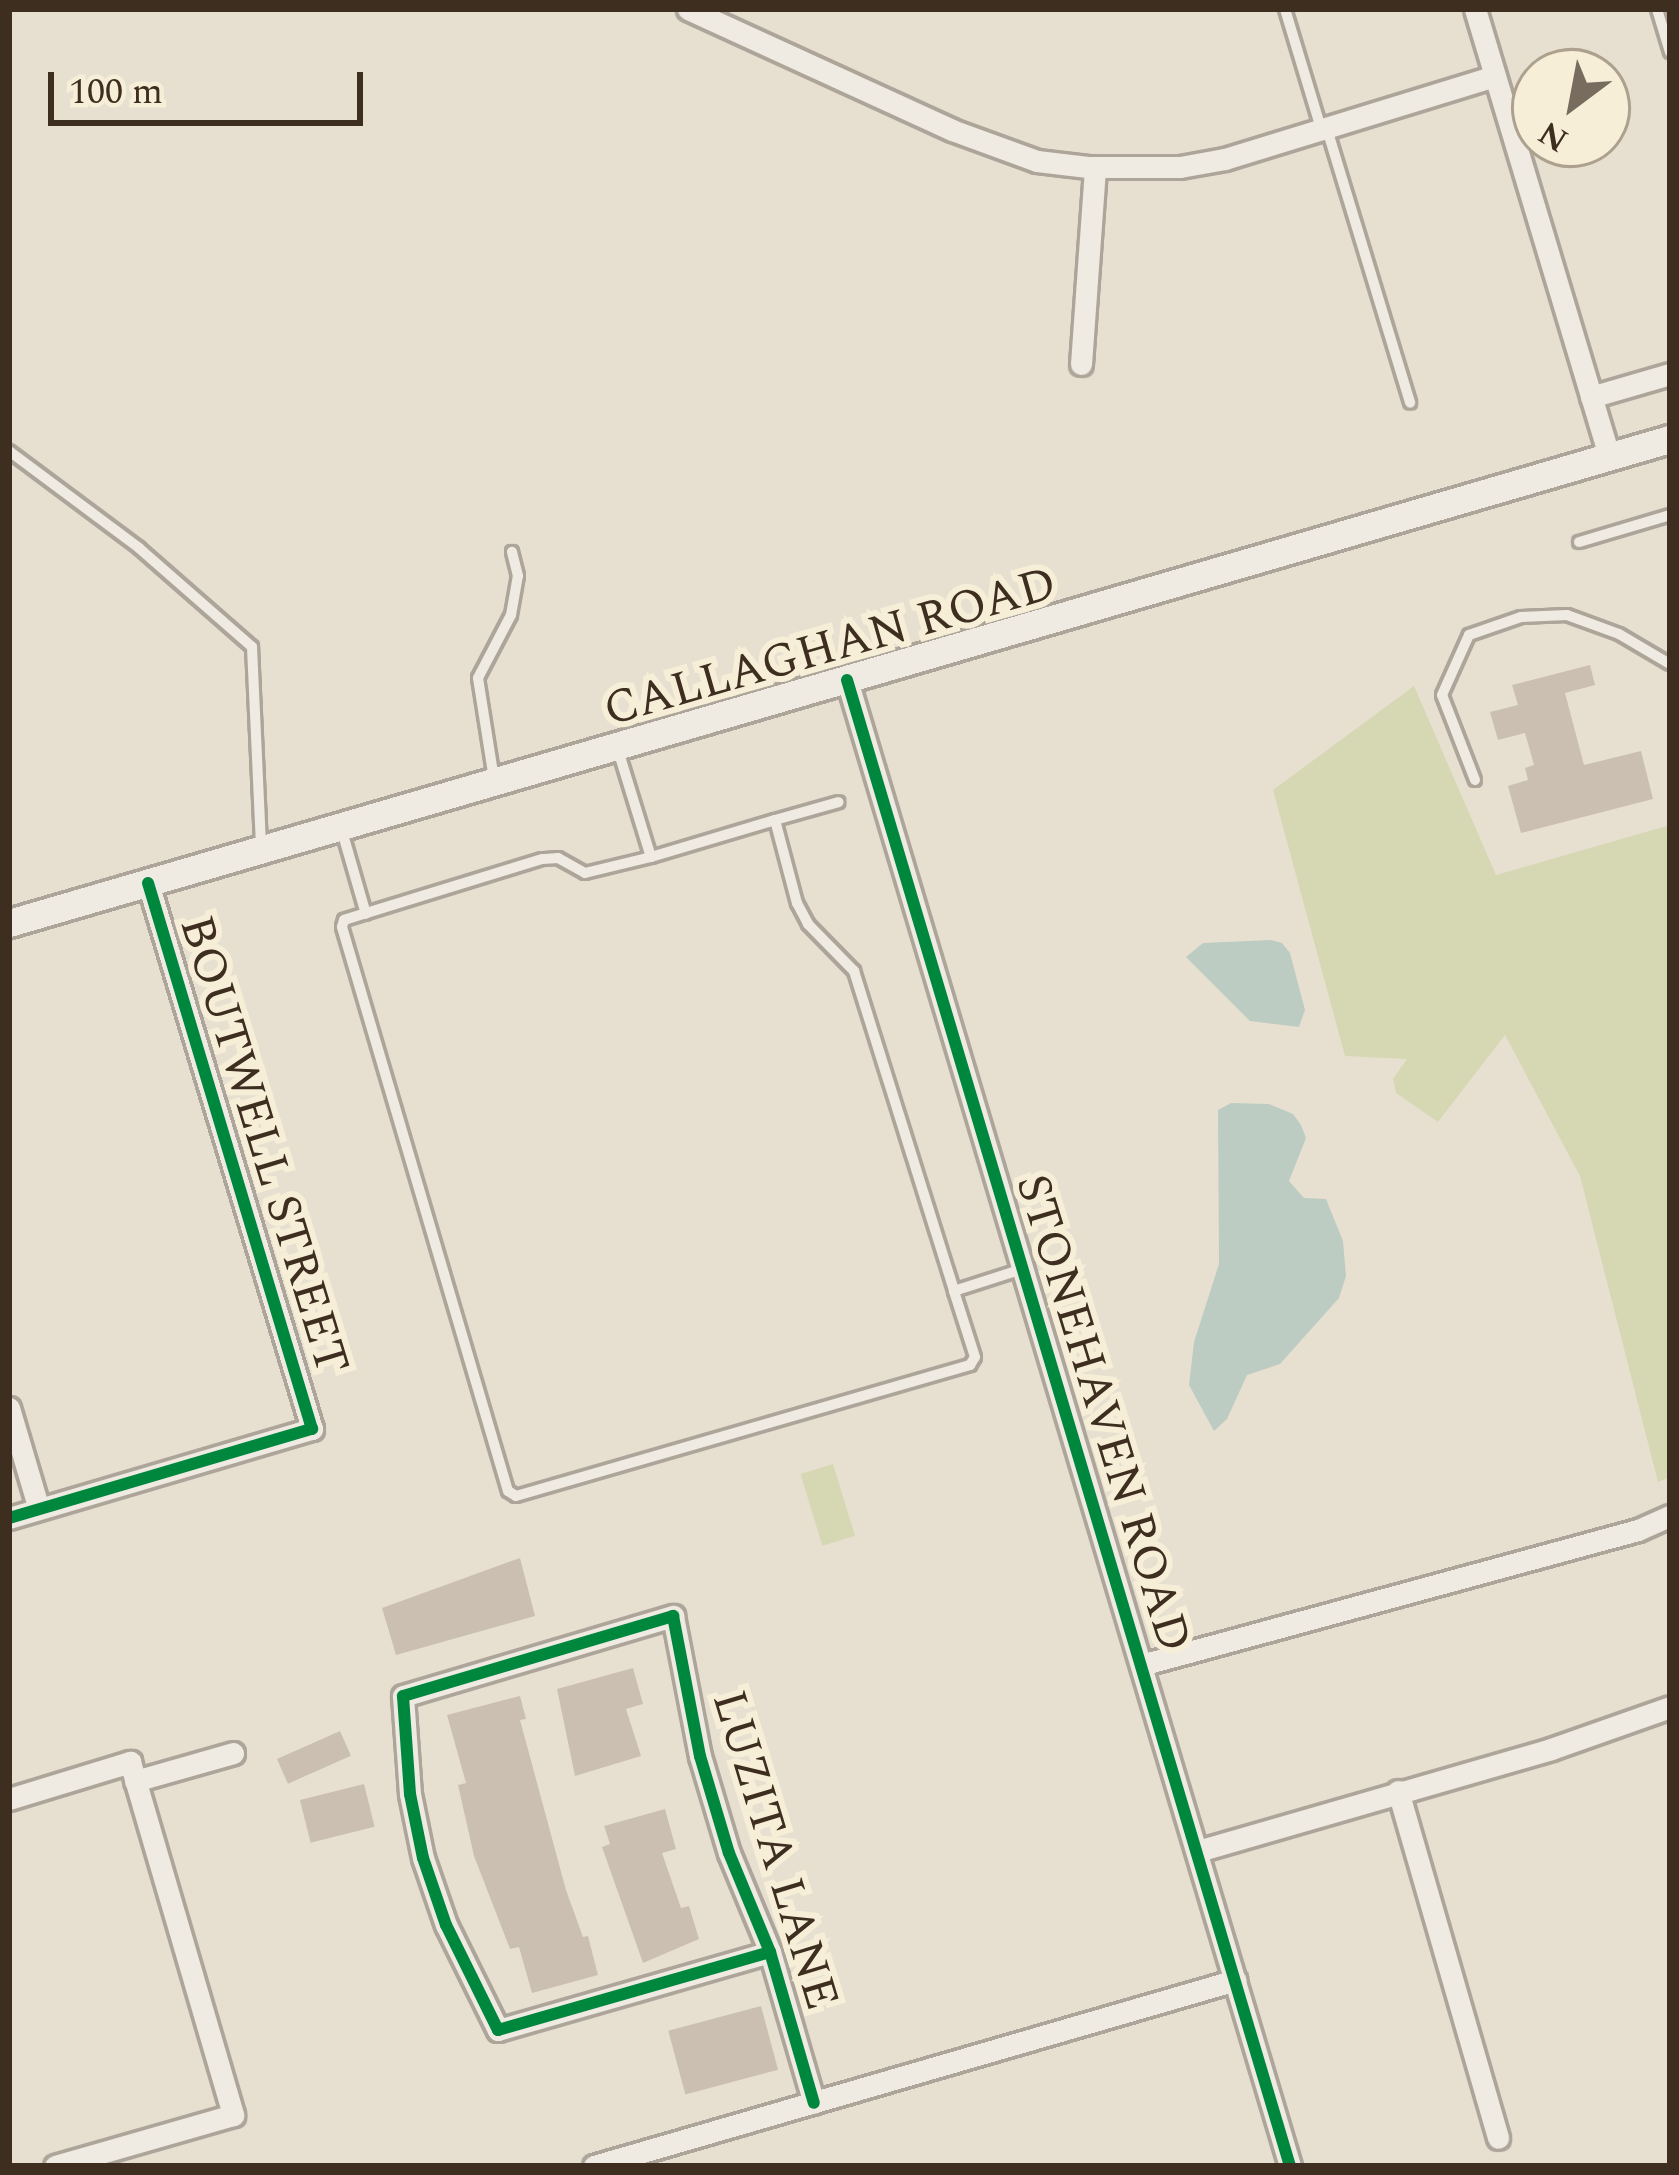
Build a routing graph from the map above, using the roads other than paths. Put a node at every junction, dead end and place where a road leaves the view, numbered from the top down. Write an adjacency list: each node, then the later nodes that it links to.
1 (1285, 9): 7 (lane)
2 (1475, 9): 6 (street)
3 (1657, 9): 5 (lane)
4 (702, 12): 8 (street)
5 (1670, 52)
6 (1495, 76): 7 (street); 11 (street)
7 (1323, 127): 8 (street); 12 (lane)
8 (1095, 167): 9 (street)
9 (1081, 364)
10 (1670, 374): 11 (street)
11 (1592, 397): 15 (street)
12 (1410, 403)
13 (1670, 439): 15 (main road, CALLAGHAN ROAD)
14 (9, 452): 27 (lane)
15 (1609, 456): 20 (main road, CALLAGHAN ROAD)
16 (1670, 515): 17 (lane)
17 (1579, 542)
18 (512, 552): 23 (lane)
19 (1670, 664): 22 (lane)
20 (847, 680): 21 (main road, CALLAGHAN ROAD); 32 (street, STONEHAVEN ROAD)
21 (617, 747): 23 (main road, CALLAGHAN ROAD); 28 (lane)
22 (1475, 780)
23 (495, 782): 26 (main road, CALLAGHAN ROAD)
24 (839, 802): 25 (lane)
25 (775, 820): 28 (lane); 33 (lane)
26 (340, 827): 27 (main road, CALLAGHAN ROAD); 30 (lane)
27 (261, 850): 29 (main road, CALLAGHAN ROAD)
28 (651, 857): 30 (lane)
29 (148, 883): 31 (main road, CALLAGHAN ROAD); 35 (street, BOUTWELL STREET)
30 (365, 914): 33 (lane)
31 (9, 923)
32 (1022, 1269): 33 (lane); 38 (street, STONEHAVEN ROAD)
33 (954, 1291)
34 (9, 1408): 35 (street)
35 (39, 1509): 37 (street)
36 (1670, 1516): 38 (street)
37 (9, 1518)
38 (1141, 1665): 44 (street, STONEHAVEN ROAD)
39 (1670, 1707): 42 (street)
40 (233, 1753): 41 (street)
41 (133, 1772): 43 (street); 49 (street)
42 (1398, 1791): 44 (street); 48 (street)
43 (9, 1799)
44 (1198, 1851): 46 (street, STONEHAVEN ROAD)
45 (770, 1952): 45 (street, LUZITA LANE); 47 (street, LUZITA LANE)
46 (1236, 1980): 47 (street); 51 (street, STONEHAVEN ROAD)
47 (814, 2103): 50 (street)
48 (1498, 2138)
49 (56, 2166)
50 (594, 2166)
51 (1290, 2166)

